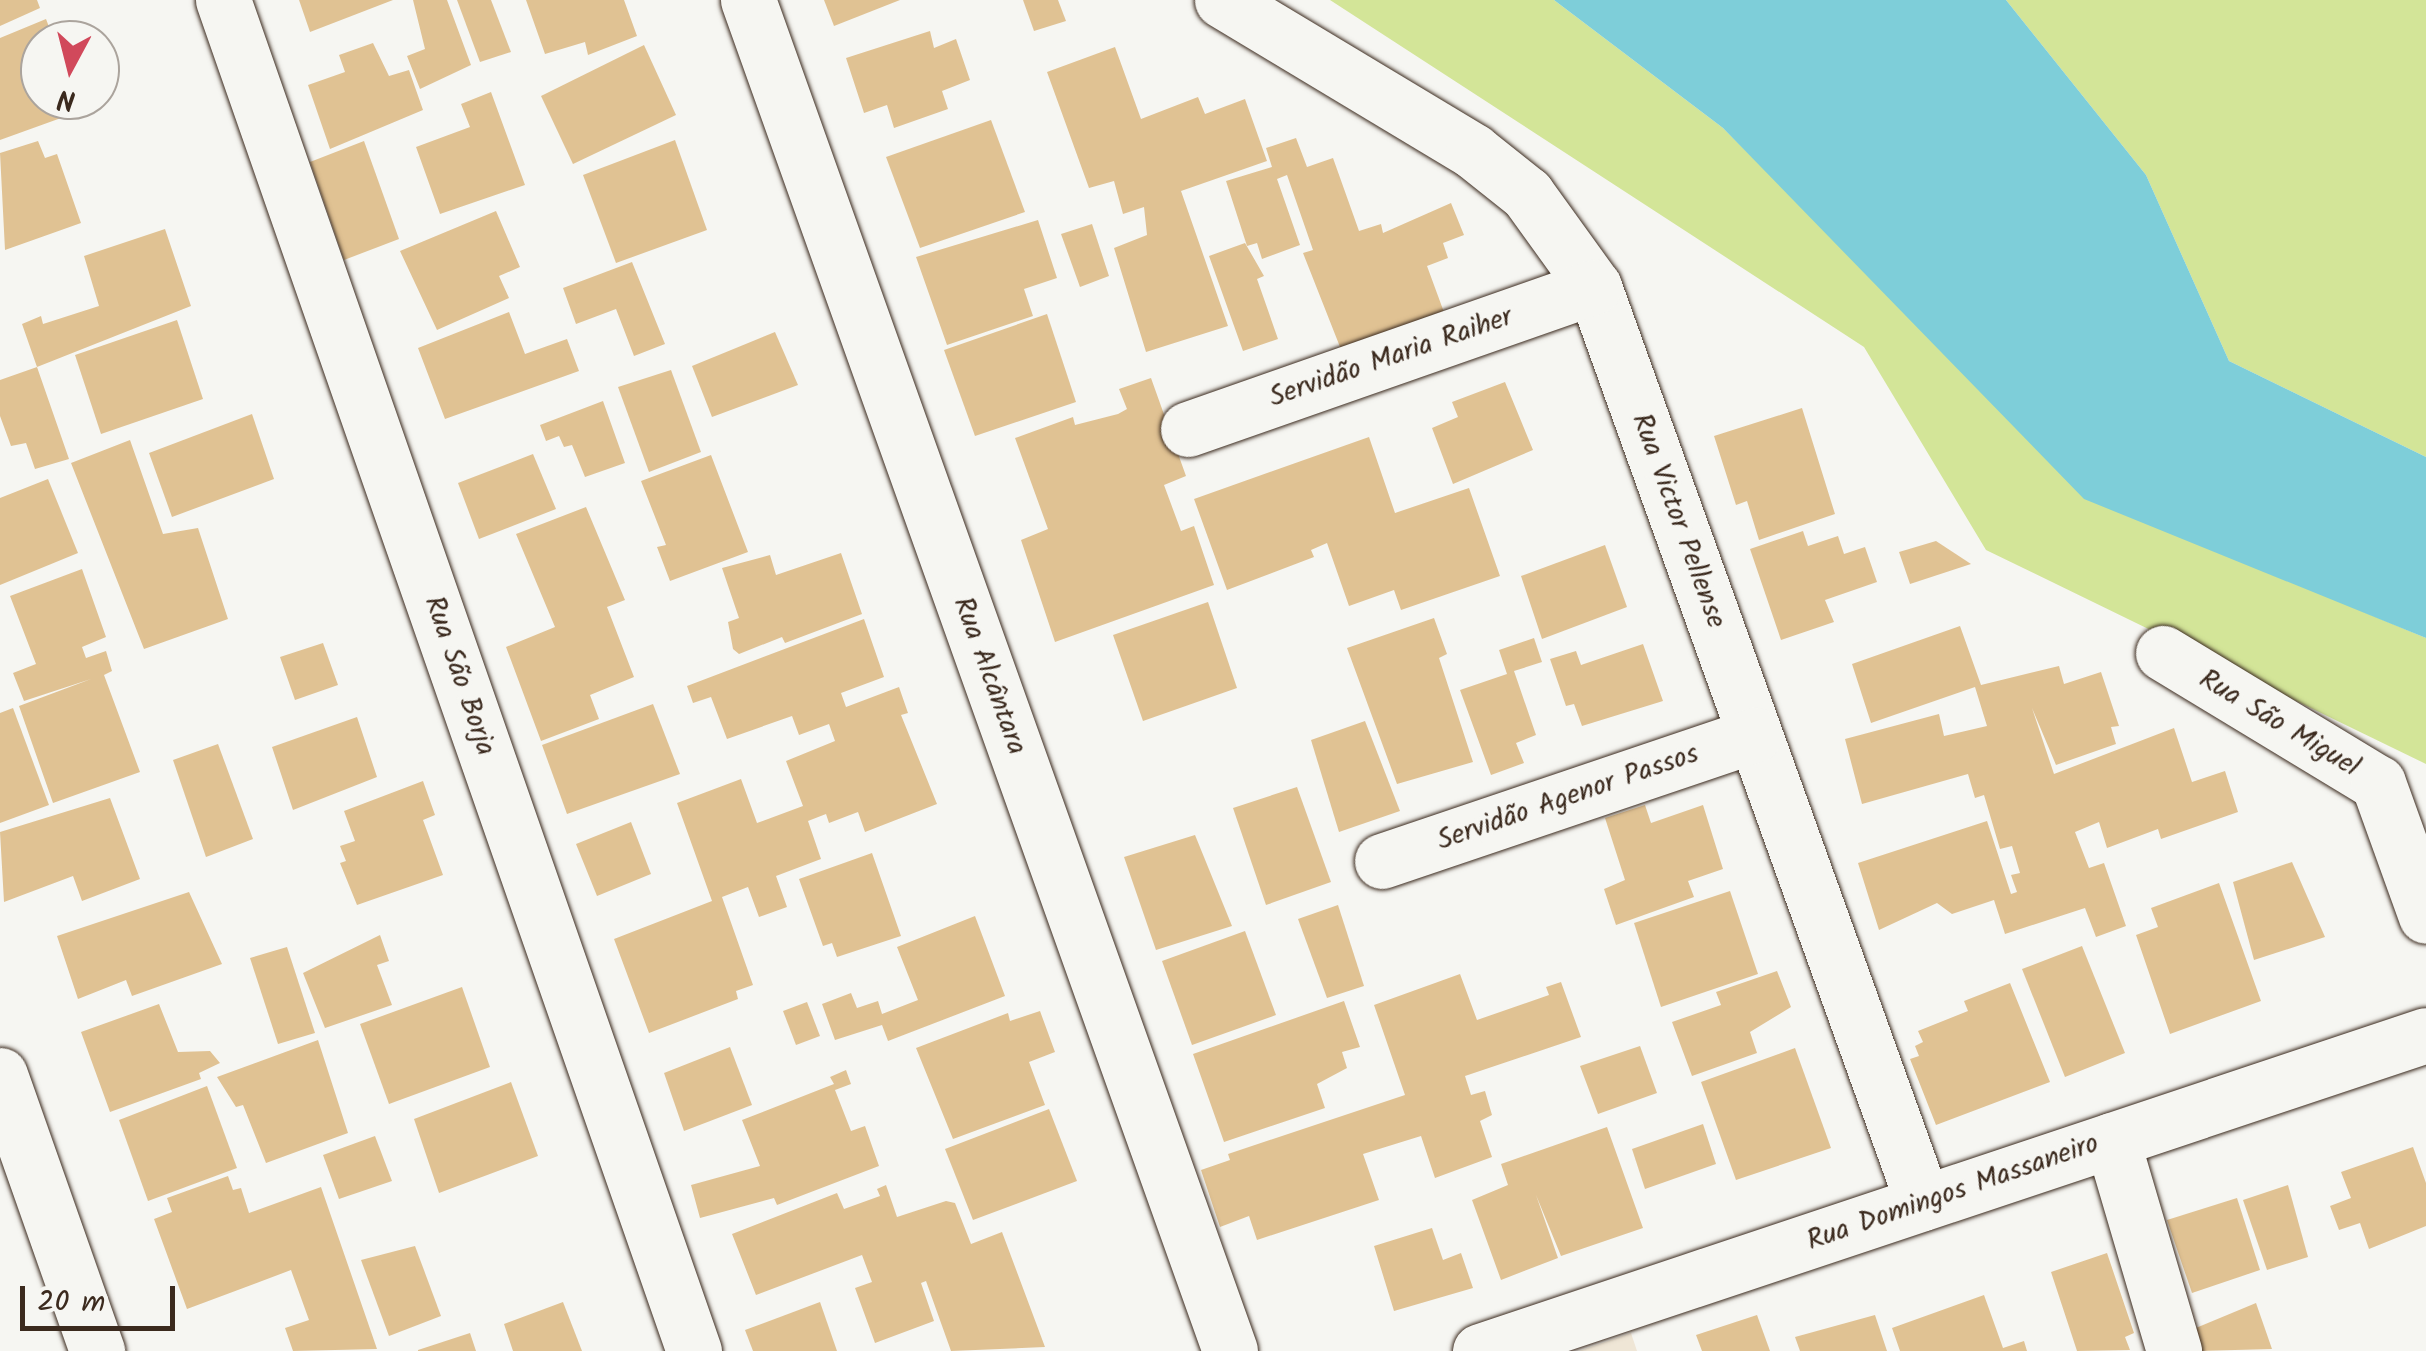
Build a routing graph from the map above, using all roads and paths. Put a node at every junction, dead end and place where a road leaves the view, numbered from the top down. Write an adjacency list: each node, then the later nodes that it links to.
1 (223, 0): 15 (street, Rua São Borja)
2 (748, 0): 16 (street, Rua Alcântara)
3 (1222, 0): 4 (street, Rua Victor Pellense)
4 (1594, 287): 5 (street, Servidão Maria Raiher); 7 (street, Rua Victor Pellense)
5 (1188, 429)
6 (2163, 653): 9 (street, Rua São Miguel)
7 (1754, 735): 8 (street, Servidão Agenor Passos); 13 (street, Rua Victor Pellense)
8 (1382, 861)
9 (2426, 916)
10 (2426, 1035): 12 (street, Rua Domingos Massaneiro)
11 (0, 1075): 14 (street)
12 (2112, 1140): 13 (street, Rua Domingos Massaneiro); 18 (street)
13 (1923, 1203): 17 (street, Rua Domingos Massaneiro)
14 (97, 1351)
15 (694, 1351)
16 (1230, 1351)
17 (1480, 1351)
18 (2174, 1351)

